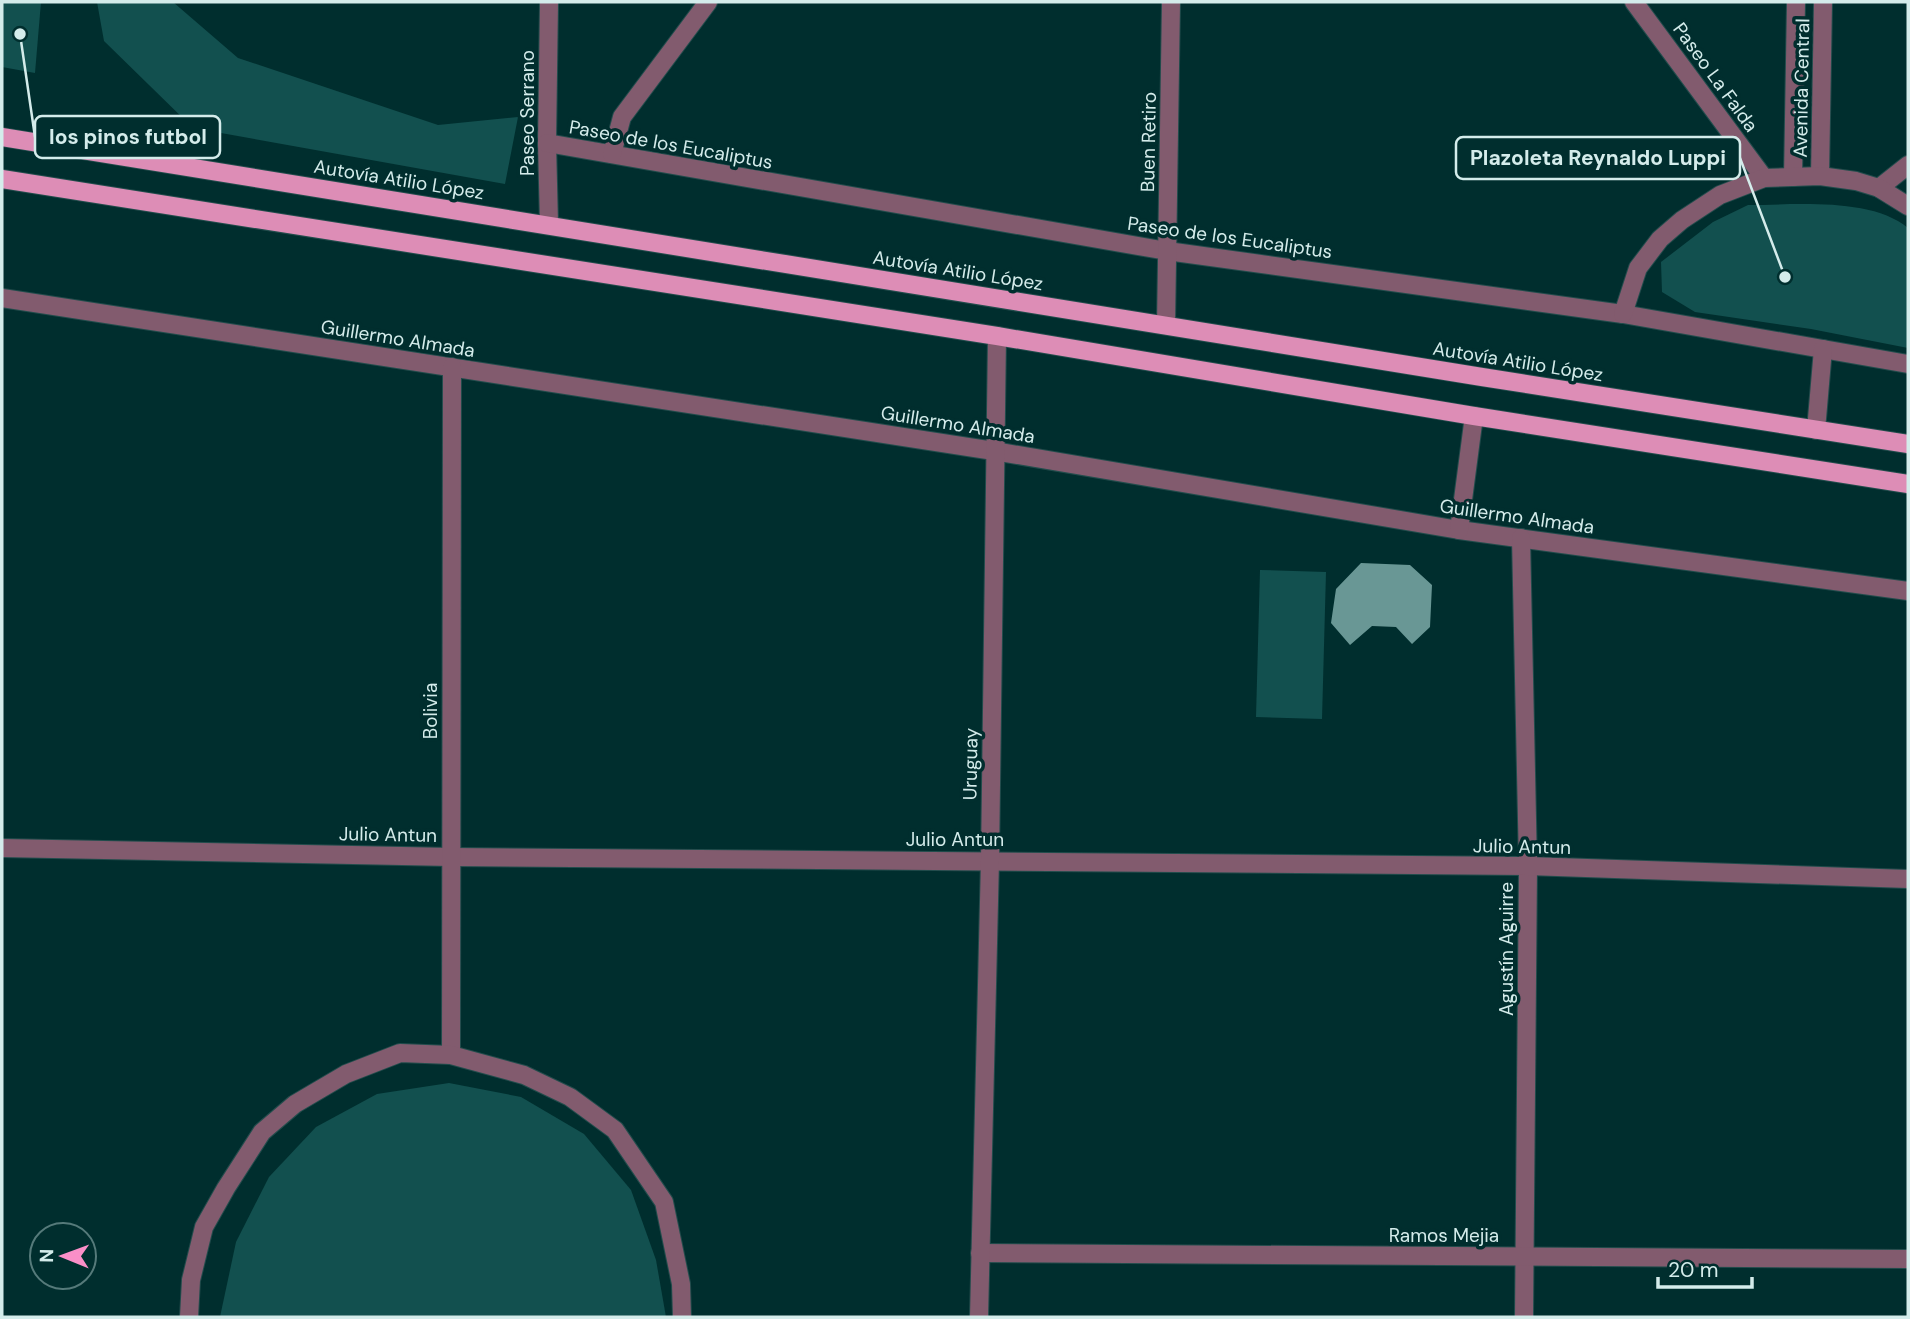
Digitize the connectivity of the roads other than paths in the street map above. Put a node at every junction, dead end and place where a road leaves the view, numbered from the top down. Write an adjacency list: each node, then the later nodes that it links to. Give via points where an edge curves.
1 (549, 2): 8 (street, Paseo Serrano)
2 (708, 2): 9 (street, via 622,117)
3 (1171, 2): 18 (street, Buen Retiro)
4 (1634, 2): 13 (street, Paseo La Falda)
5 (1796, 2): 12 (street, Avenida Central)
6 (1823, 2): 11 (street, Avenida Central)
7 (2, 137): 17 (main road, Autovía Atilio López)
8 (547, 143): 9 (street, Paseo de los Eucaliptus); 17 (street, Paseo Serrano)
9 (612, 154): 18 (street, Paseo de los Eucaliptus)
10 (1908, 165): 15 (street)
11 (1820, 176): 12 (street); 15 (street)
12 (1793, 177): 13 (street)
13 (1764, 178): 20 (street, via 1720,195 1661,239 1639,268)
14 (2, 179): 22 (main road)
15 (1879, 188): 16 (street)
16 (1908, 206)
17 (549, 224): 21 (main road, Autovía Atilio López)
18 (1167, 251): 20 (street, Paseo de los Eucaliptus); 21 (street, Buen Retiro)
19 (2, 298): 25 (street, Guillermo Almada)
20 (1623, 314): 23 (street, Paseo de los Eucaliptus)
21 (1166, 325): 27 (main road, Autovía Atilio López)
22 (997, 336): 26 (main road); 29 (street, Uruguay)
23 (1823, 349): 24 (street, Paseo de los Eucaliptus); 27 (street)
24 (1908, 364)
25 (452, 367): 29 (street, Guillermo Almada); 35 (street, Bolivia)
26 (1474, 416): 30 (main road); 31 (street)
27 (1816, 430): 28 (main road, Autovía Atilio López)
28 (1908, 444)
29 (994, 451): 31 (street, Guillermo Almada); 36 (street, Uruguay)
30 (1908, 484)
31 (1460, 530): 32 (street, Guillermo Almada)
32 (1521, 538): 33 (street, Guillermo Almada); 37 (street, Agustín Aguirre)
33 (1908, 591)
34 (2, 848): 35 (street, Julio Antun)
35 (451, 857): 36 (street, Julio Antun); 39 (street, Bolivia)
36 (990, 860): 37 (street, Julio Antun); 40 (street, Uruguay)
37 (1528, 866): 38 (street, Julio Antun); 41 (street, Agustín Aguirre)
38 (1908, 879)
39 (451, 1055): 43 (street, via 400,1054 346,1074 295,1104 262,1132 204,1227 191,1280); 44 (street, via 524,1075 570,1097 615,1130 664,1202 681,1284)
40 (980, 1253): 41 (street, Ramos Mejia); 45 (street, Uruguay)
41 (1525, 1257): 42 (street, Ramos Mejia); 46 (street, Agustín Aguirre)
42 (1908, 1259)
43 (189, 1317)
44 (682, 1317)
45 (979, 1317)
46 (1524, 1317)

